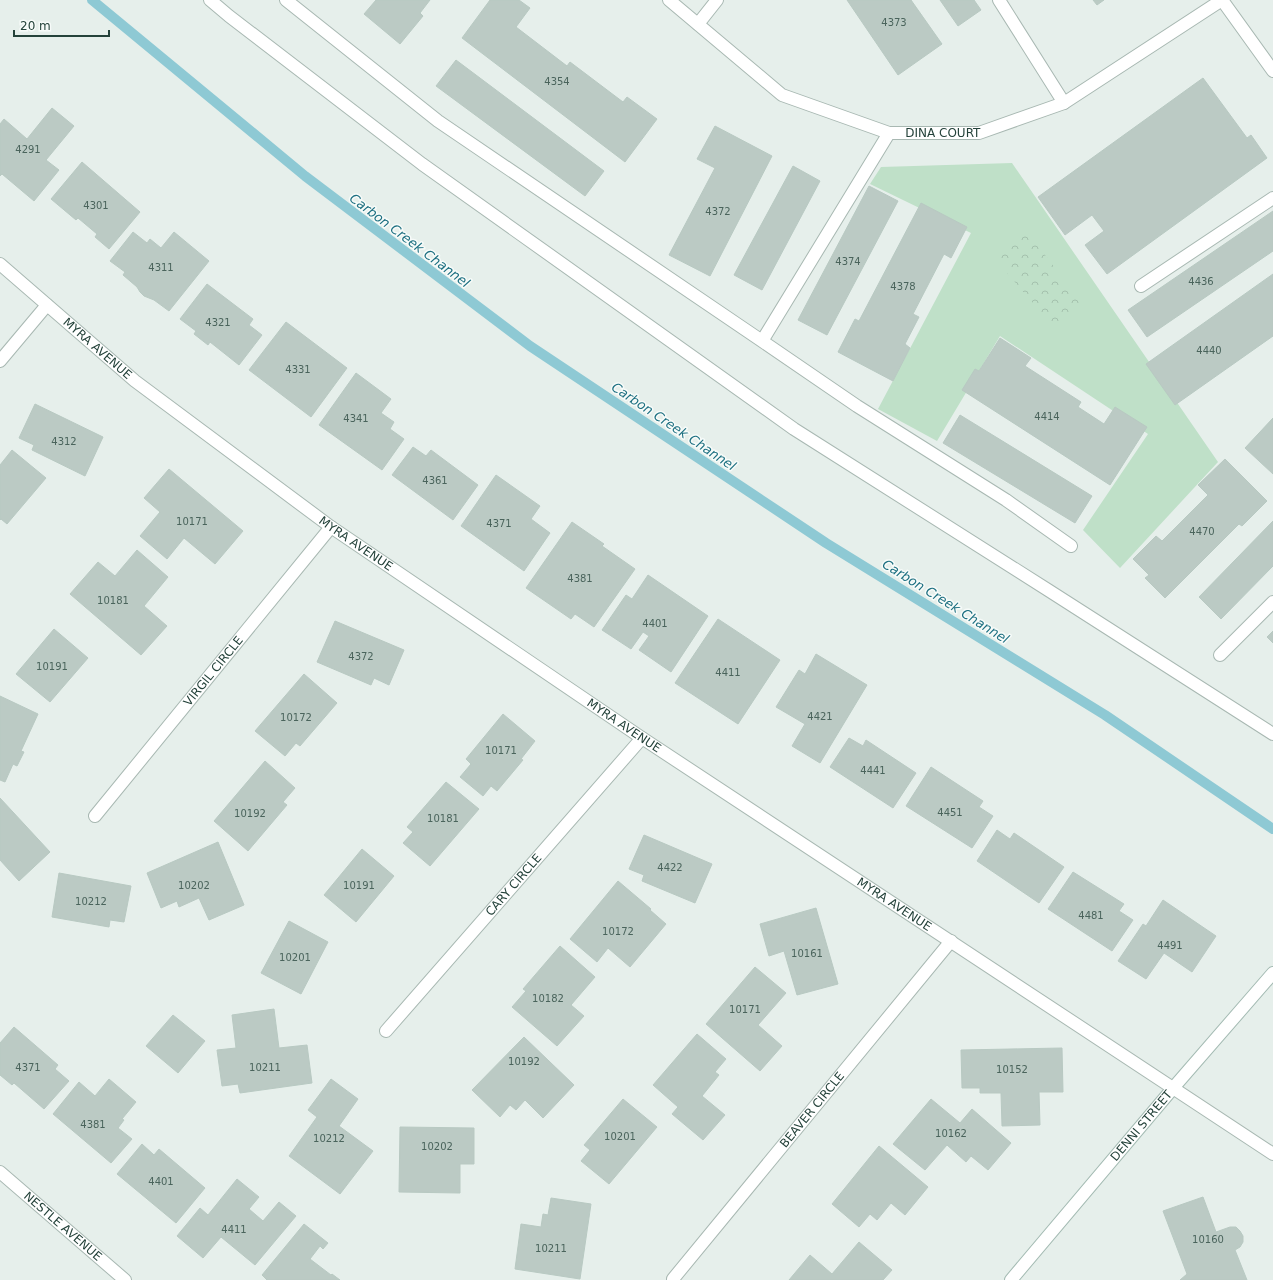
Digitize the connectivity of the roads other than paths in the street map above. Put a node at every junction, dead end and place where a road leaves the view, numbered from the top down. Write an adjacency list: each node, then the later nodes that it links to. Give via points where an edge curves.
1 (210, 0): 21 (street, via 422,164 794,429)
2 (286, 0): 15 (street, via 438,121)
3 (669, 0): 7 (street, DINA COURT)
4 (717, 0): 7 (street)
5 (999, 0): 9 (street)
6 (1222, 0): 8 (street); 9 (street, DINA COURT)
7 (698, 24): 10 (street, DINA COURT, via 782,95)
8 (1273, 71)
9 (1064, 103): 10 (street, DINA COURT, via 979,133)
10 (889, 133): 15 (street)
11 (1273, 198): 13 (street)
12 (0, 264): 14 (street, MYRA AVENUE)
13 (1141, 286)
14 (47, 305): 16 (street); 17 (street, MYRA AVENUE, via 135,380)
15 (762, 341): 18 (street, via 857,406 1006,500)
16 (0, 361)
17 (331, 527): 22 (street, MYRA AVENUE); 23 (street, VIRGIL CIRCLE)
18 (1071, 546)
19 (1273, 602): 20 (street)
20 (1220, 655)
21 (1273, 734)
22 (642, 738): 24 (street, MYRA AVENUE); 26 (street, CARY CIRCLE)
23 (95, 816)
24 (950, 941): 27 (street, MYRA AVENUE); 31 (street, BEAVER CIRCLE)
25 (1273, 973): 27 (street, DENNI STREET)
26 (386, 1031)
27 (1174, 1087): 28 (street, MYRA AVENUE); 32 (street, DENNI STREET)
28 (1273, 1154)
29 (0, 1172): 30 (street, NESTLE AVENUE)
30 (125, 1280)
31 (673, 1280)
32 (1011, 1280)

